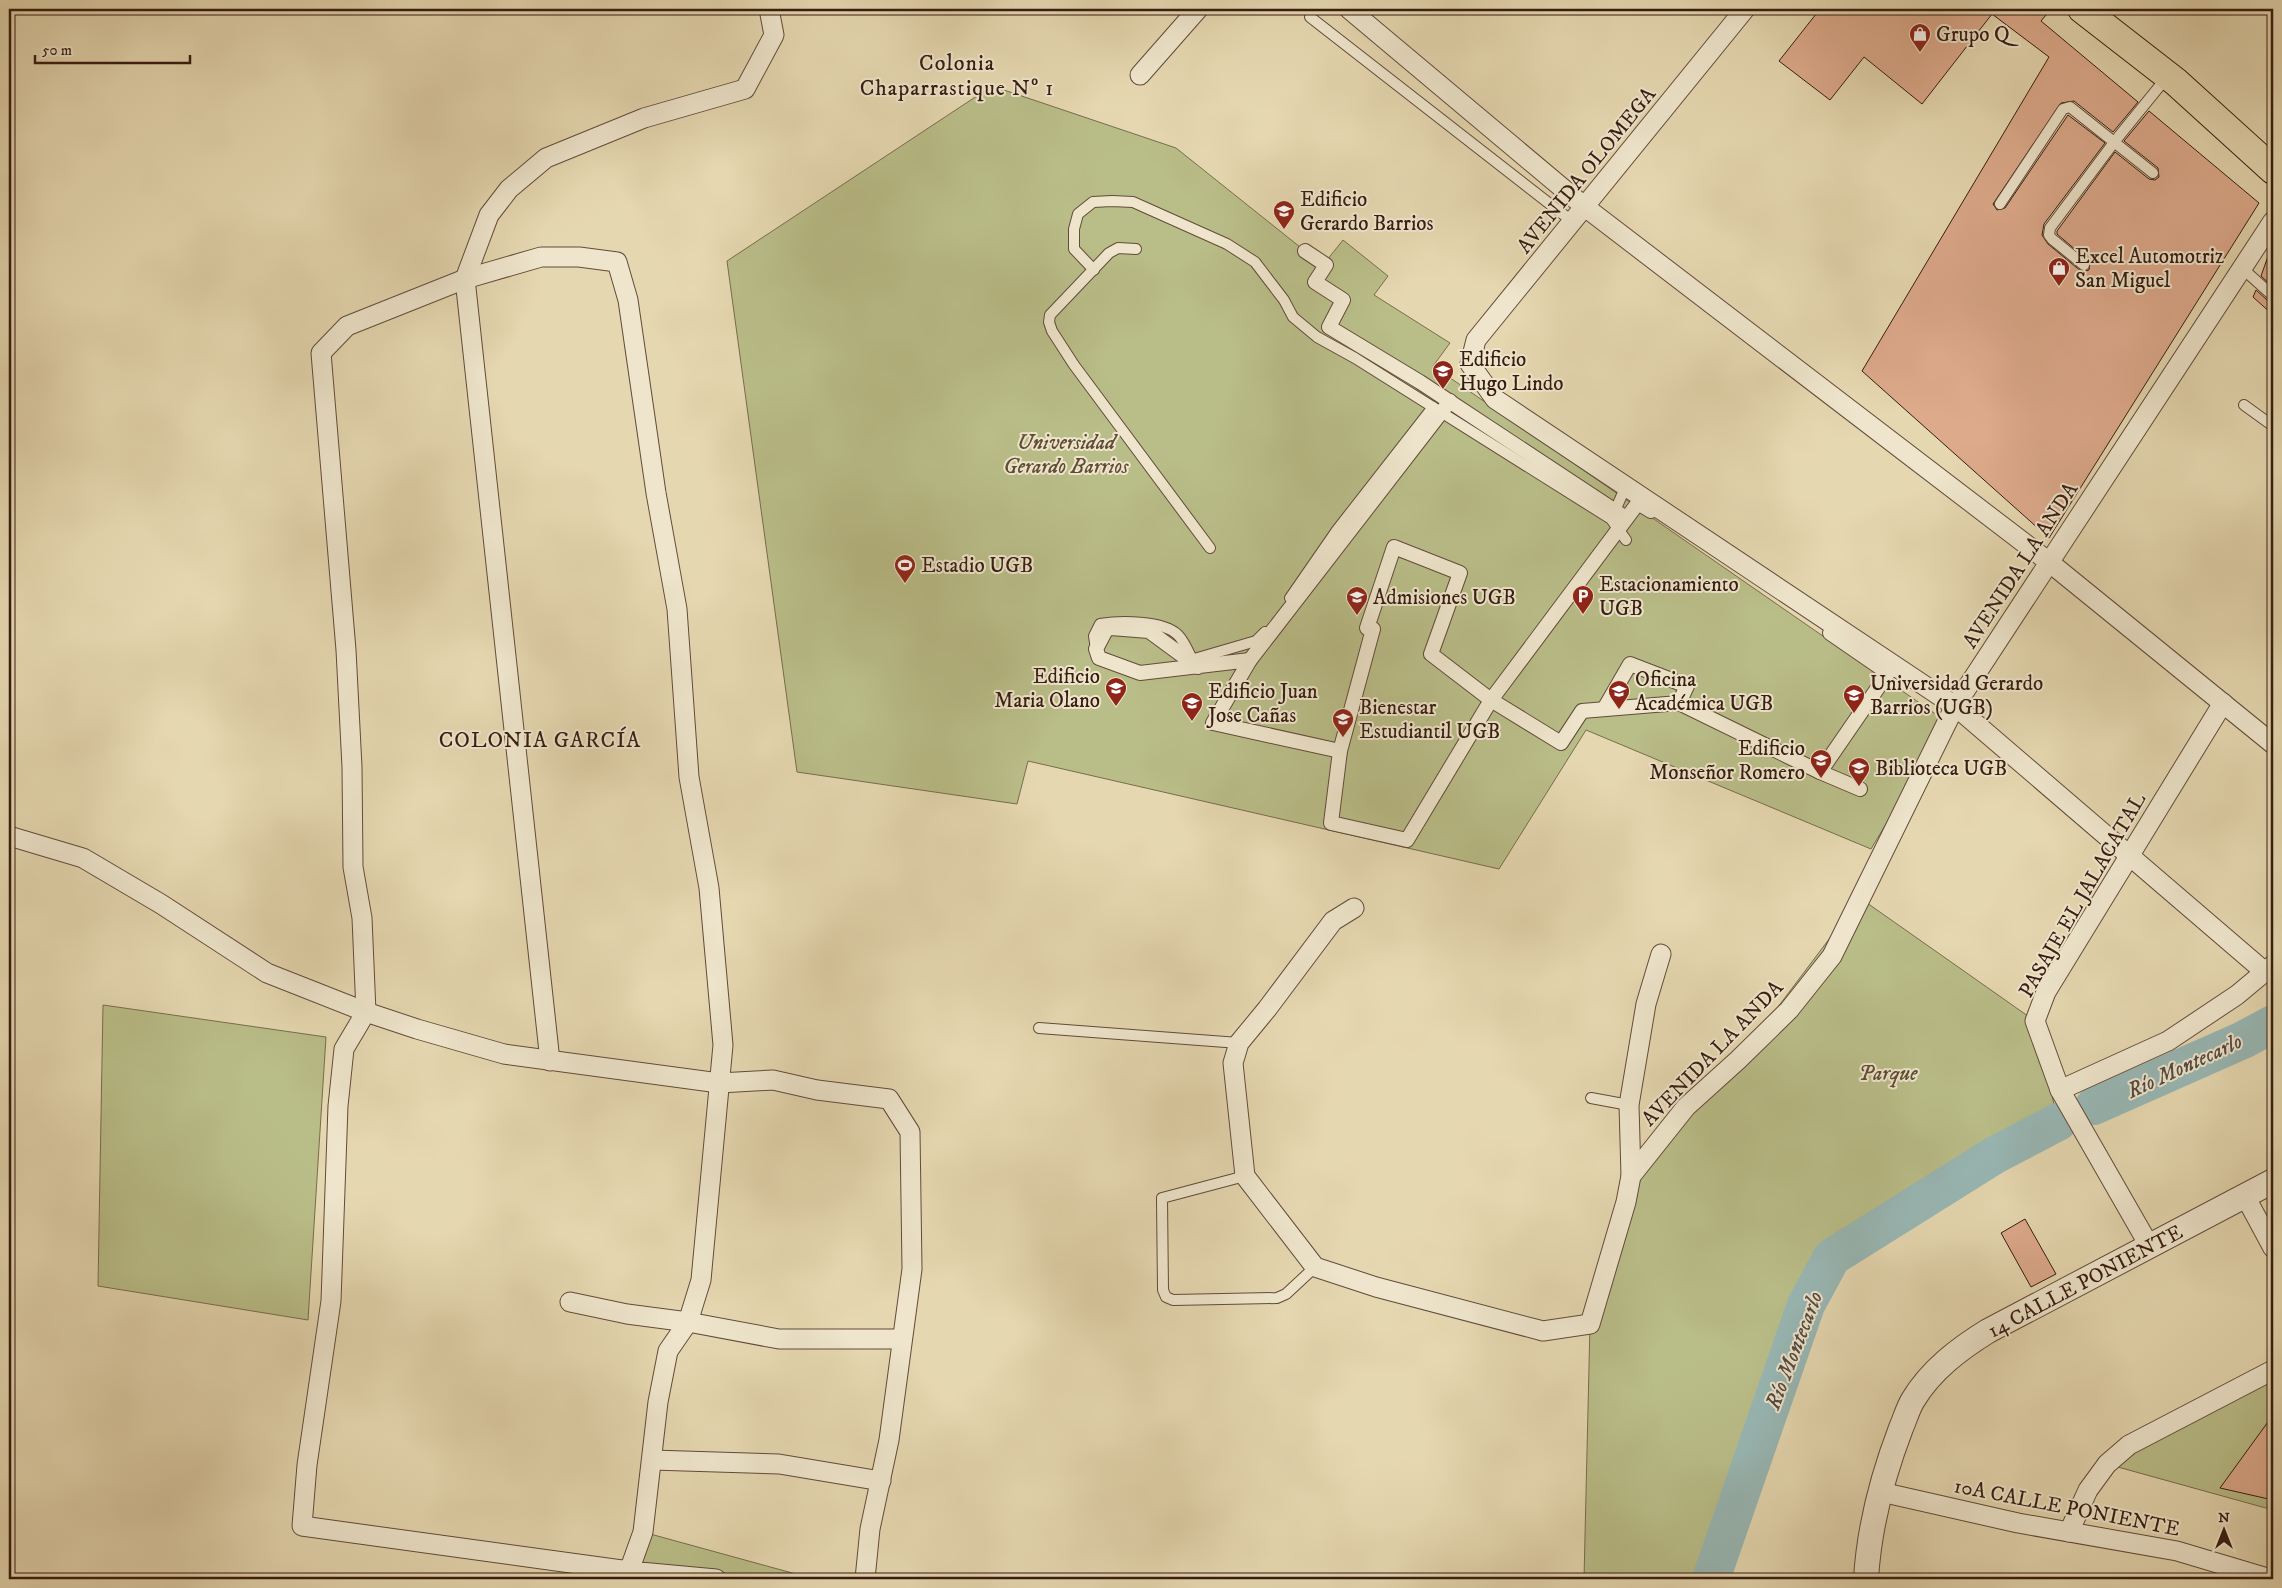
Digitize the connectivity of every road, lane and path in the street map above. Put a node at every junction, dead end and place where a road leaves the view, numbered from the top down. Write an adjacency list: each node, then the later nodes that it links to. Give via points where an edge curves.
1 (769, 9): 21 (street, via 774,35 745,89 644,118 546,158 509,189 489,215)
2 (1198, 9): 7 (street)
3 (1348, 9): 13 (street)
4 (1745, 9): 13 (street, AVENIDA OLOMEGA)
5 (2082, 9): 8 (highway)
6 (1310, 17): 15 (lane)
7 (1140, 75)
8 (2168, 76): 9 (lane); 10 (highway)
9 (2115, 141): 11 (lane); 12 (lane, via 2074,109 2063,109); 18 (lane, via 2050,228 2052,239)
10 (2273, 170)
11 (2153, 173)
12 (2000, 204)
13 (1585, 207): 15 (street, AVENIDA OLOMEGA); 30 (street)
14 (2273, 221): 19 (street, AVENIDA LA ANDA)
15 (1573, 222): 27 (street, AVENIDA OLOMEGA, via 1476,340 1470,364 1494,399)
16 (1136, 249): 20 (lane, via 1118,248)
17 (1305, 251): 23 (street, via 1326,265 1316,282 1343,300 1328,327)
18 (2084, 265)
19 (2242, 268): 22 (lane); 30 (street, AVENIDA LA ANDA)
20 (1094, 270): 25 (lane, via 1074,249 1078,214 1093,202 1133,202 1227,244 1256,262 1293,317 1309,331); 29 (lane, via 1050,315 1048,322 1074,365)
21 (465, 280): 47 (street, via 347,326 320,353 346,650 353,867 362,918); 50 (street); 51 (street, via 540,257 579,257 617,262 628,300 677,609 689,777 708,888 723,1045)
22 (2273, 296)
23 (1450, 401): 25 (street); 28 (street)
24 (2244, 404): 26 (lane)
25 (1437, 410): 28 (lane); 31 (street); 32 (lane, via 1337,530 1271,627 1256,641)
26 (2273, 426)
27 (1626, 486): 28 (lane); 36 (street)
28 (1619, 523): 33 (street); 40 (street, via 1638,502 1888,673)
29 (1210, 548)
30 (2048, 562): 35 (street); 36 (street, AVENIDA LA ANDA)
31 (1250, 660): 32 (street); 39 (street, via 1213,723)
32 (1193, 662): 32 (street, via 1140,673 1099,654 1106,630 1150,631)
33 (1491, 700): 37 (street, via 1561,743 1582,710); 39 (street, via 1407,840 1330,823); 39 (street, via 1431,654 1460,573 1394,547 1367,628 1373,629)
34 (1679, 703): 37 (street); 37 (street, via 1687,686 1630,664); 40 (street)
35 (2222, 703): 38 (street); 43 (street, PASAJE EL JALACATAL)
36 (1955, 706): 43 (street); 56 (street, AVENIDA LA ANDA, via 1832,956 1789,1010 1686,1107)
37 (1604, 709)
38 (2273, 744)
39 (1340, 751)
40 (1820, 772): 41 (street)
41 (1860, 789)
42 (9, 836): 47 (street, via 84,858 267,973)
43 (2129, 856): 46 (street); 52 (street, PASAJE EL JALACATAL, via 2046,992 2035,1021)
44 (1354, 908): 49 (street, via 1333,921)
45 (1661, 954): 54 (street, via 1646,1004)
46 (2269, 969): 52 (street, via 2237,995 2168,1041)
47 (366, 1012): 50 (street, via 504,1054); 70 (street, via 344,1049 338,1106 331,1301 307,1465 302,1526)
48 (1039, 1028): 49 (lane)
49 (1239, 1043): 55 (street, via 1233,1063)
50 (550, 1061): 51 (street)
51 (719, 1083): 63 (street, via 701,1280); 64 (street, via 773,1080 817,1090 889,1099 910,1132 912,1269)
52 (2060, 1090): 59 (street, PASAJE EL JALACATAL)
53 (1591, 1098): 54 (lane)
54 (1629, 1105): 56 (street)
55 (1245, 1176): 61 (street); 61 (lane, via 1162,1198 1163,1290 1166,1296 1173,1300 1277,1298)
56 (1631, 1176): 61 (street, AVENIDA LA ANDA, via 1590,1324 1543,1331 1376,1287)
57 (2273, 1181): 58 (street, 14 CALLE PONIENTE)
58 (2245, 1196): 59 (street, 14 CALLE PONIENTE); 60 (street)
59 (2150, 1247): 68 (street, 14 CALLE PONIENTE, via 1960,1348 1936,1370 1912,1400)
60 (2273, 1248)
61 (1316, 1267)
62 (570, 1302): 63 (street)
63 (688, 1322): 64 (street, via 779,1339); 66 (street, via 668,1351)
64 (902, 1339): 67 (street, via 889,1440)
65 (2273, 1370): 69 (street, via 2129,1444 2107,1464 2088,1490)
66 (652, 1460): 67 (street, via 779,1464); 70 (street, via 643,1532)
67 (880, 1481): 72 (street, via 870,1529)
68 (1881, 1492): 69 (street, 10A CALLE PONIENTE); 73 (street, 14 CALLE PONIENTE, via 1867,1558)
69 (2069, 1532): 74 (street, 10A CALLE PONIENTE, via 2177,1551)
70 (623, 1575): 71 (street)
71 (716, 1579)
72 (866, 1579)
73 (1866, 1579)
74 (2271, 1579)

